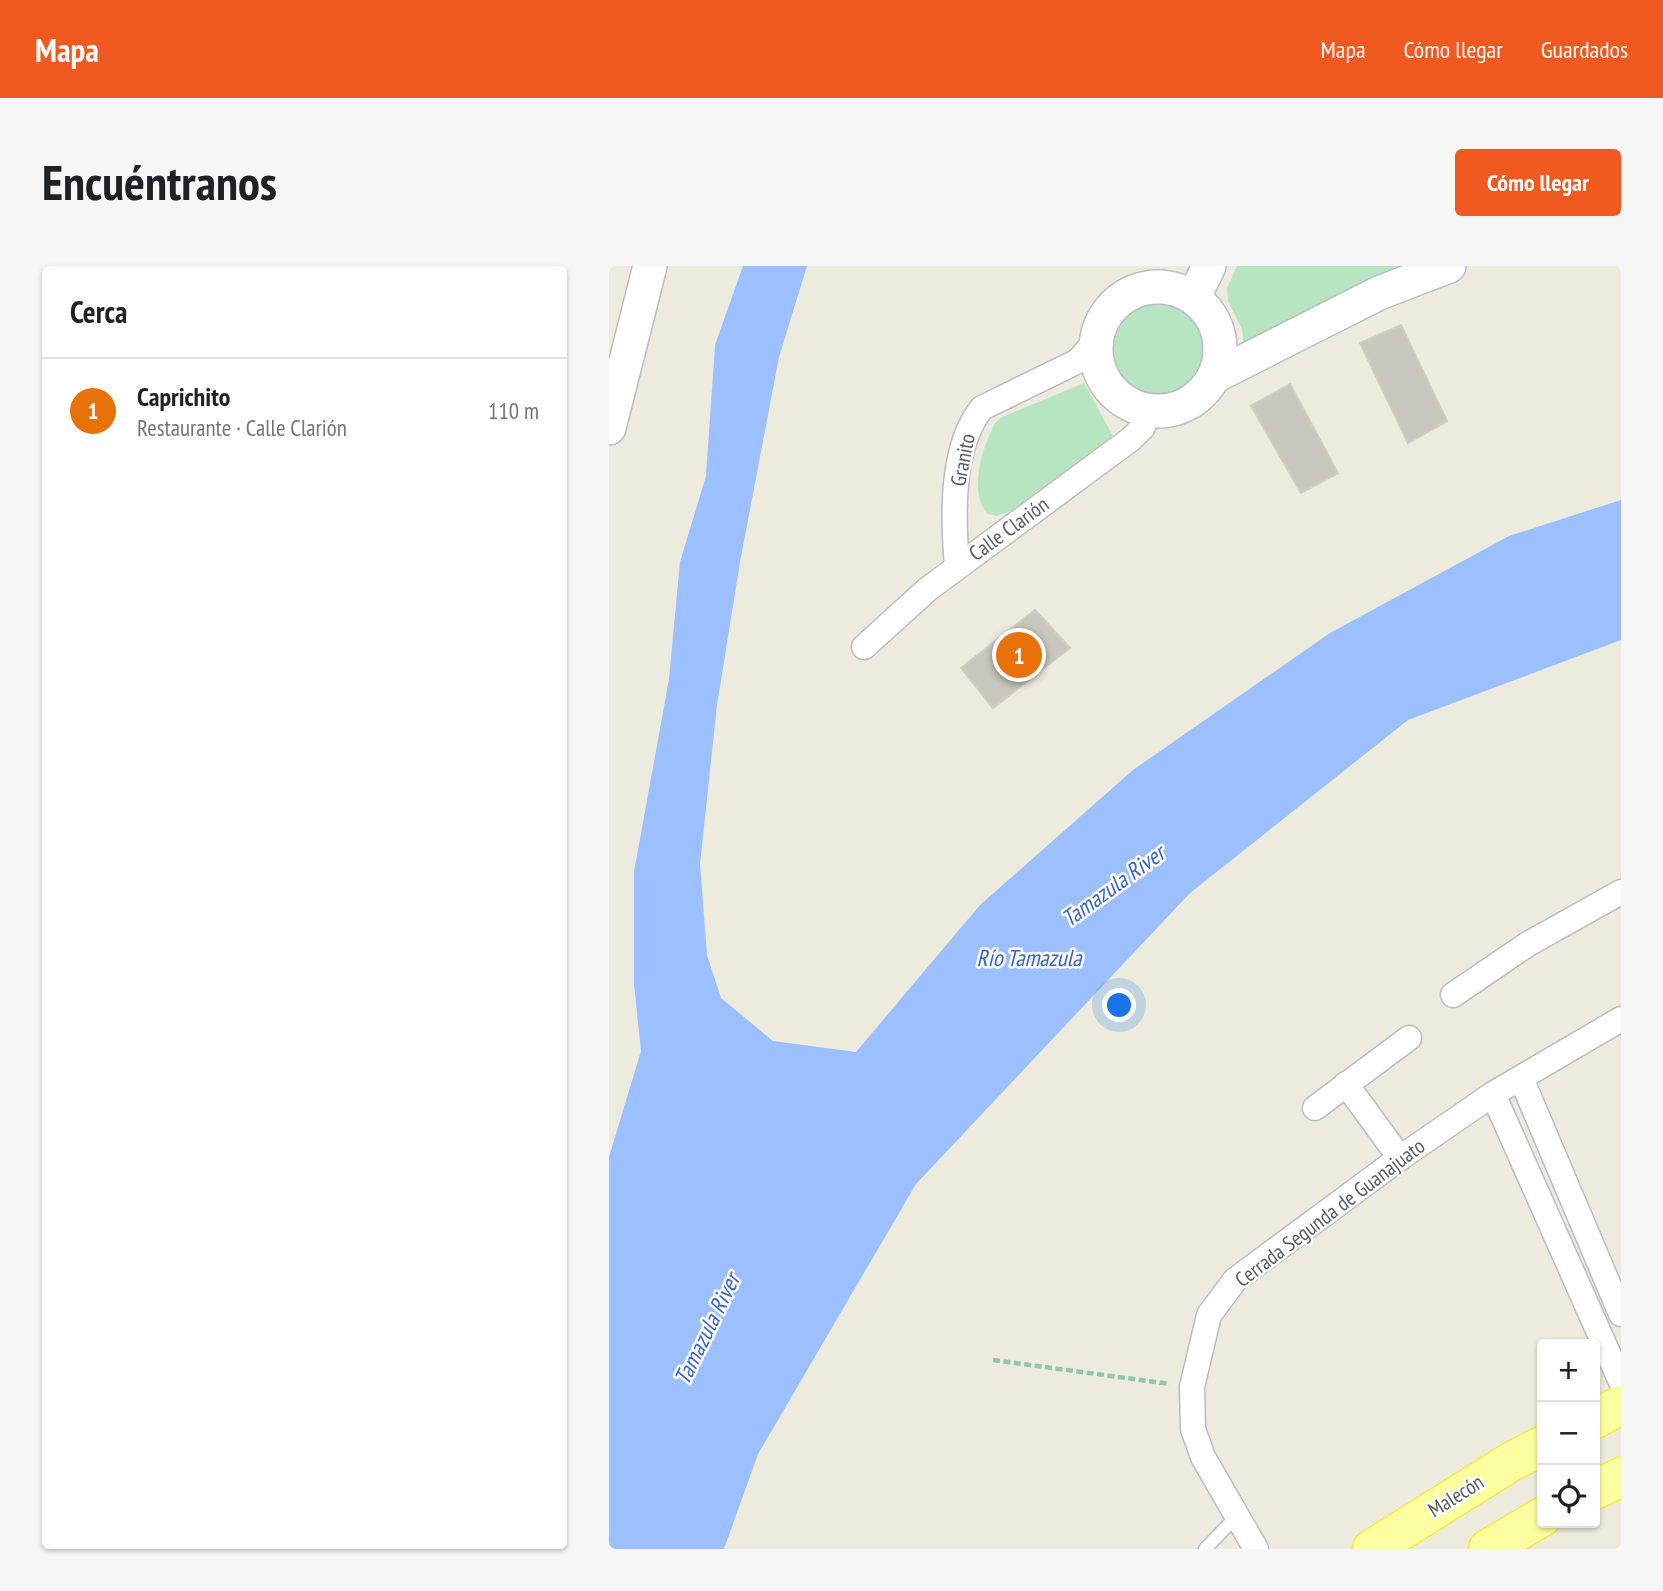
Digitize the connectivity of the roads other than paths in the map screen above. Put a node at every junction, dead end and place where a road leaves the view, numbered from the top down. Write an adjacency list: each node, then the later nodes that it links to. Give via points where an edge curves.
1 (650, 266): 9 (street)
2 (1209, 266): 5 (street)
3 (1449, 266): 7 (street, via 1379,293)
4 (1159, 276): 5 (street); 6 (street, via 1113,305)
5 (1194, 297): 7 (street, via 1214,319 1220,338)
6 (1096, 340): 8 (street, via 1095,354 1114,394); 10 (street, Granito, via 1078,361 982,408 971,422 953,517)
7 (1215, 376): 8 (street, via 1188,404)
8 (1149, 411): 10 (street, Calle Clarión, via 1143,427 1131,439)
9 (609, 428)
10 (957, 567): 11 (street, Calle Clarión)
11 (865, 647)
12 (1621, 892): 13 (street, via 1528,944)
13 (1453, 995)
14 (1621, 1018): 16 (street, Cerrada Segunda de Guanajuato)
15 (1409, 1038): 17 (street)
16 (1521, 1078): 18 (street, Cerrada Segunda de Guanajuato); 21 (street)
17 (1346, 1084): 19 (street); 20 (street)
18 (1493, 1094): 20 (street, Cerrada Segunda de Guanajuato); 22 (street)
19 (1315, 1108)
20 (1400, 1157): 28 (street, Cerrada Segunda de Guanajuato, via 1235,1280 1209,1315 1192,1387 1193,1429 1203,1457)
21 (1621, 1314)
22 (1621, 1381)
23 (1621, 1405): 24 (main road)
24 (1600, 1416)
25 (1537, 1449): 32 (main road, Malecón)
26 (1621, 1477): 27 (main road)
27 (1600, 1488)
28 (1237, 1516): 30 (lane); 31 (street, Cerrada Segunda de Guanajuato)
29 (1537, 1520): 33 (main road)
30 (1205, 1549)
31 (1256, 1549)
32 (1373, 1549)
33 (1488, 1549)

